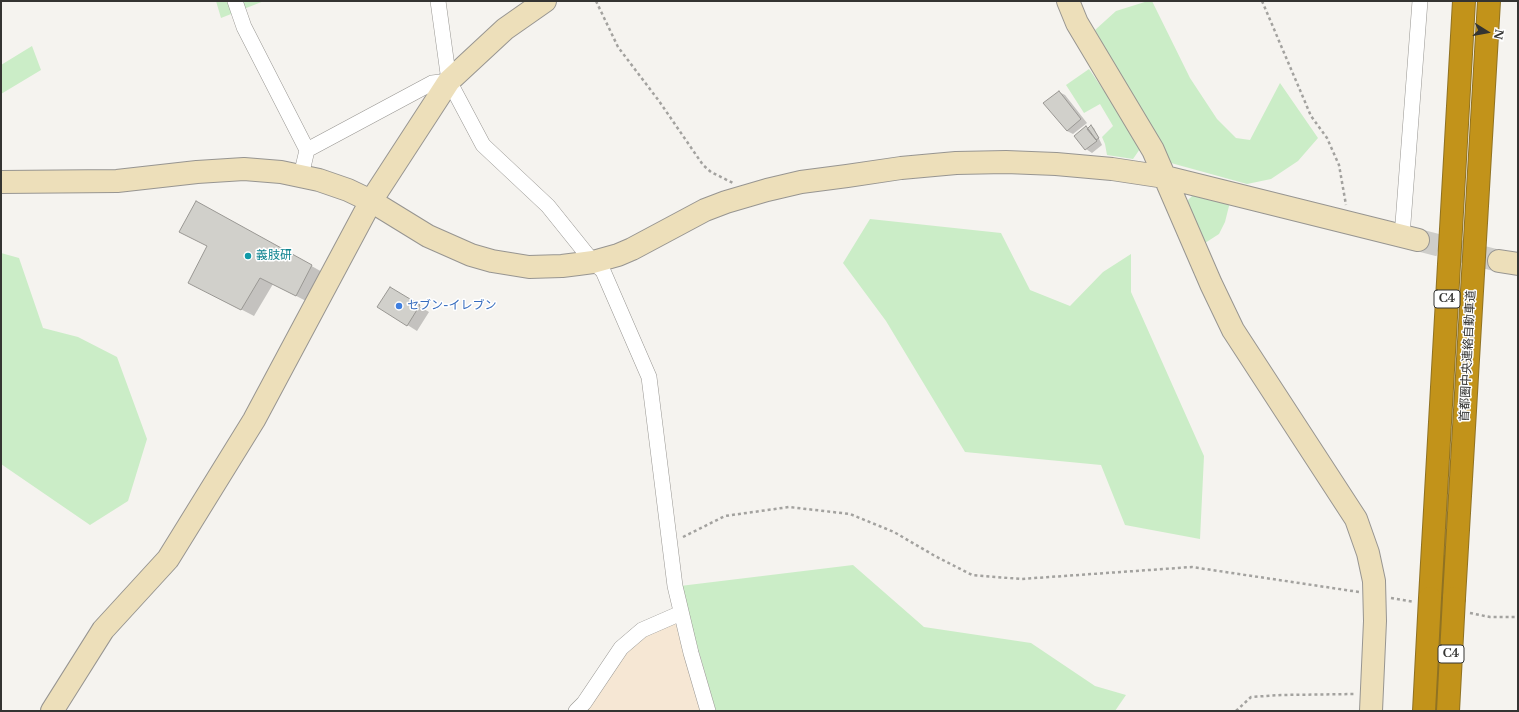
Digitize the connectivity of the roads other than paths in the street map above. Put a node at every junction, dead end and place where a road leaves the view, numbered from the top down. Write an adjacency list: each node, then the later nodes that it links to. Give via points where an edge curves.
1 (235, 1): 9 (street, via 244,27)
2 (438, 1): 8 (street)
3 (545, 1): 8 (street, via 505,29)
4 (1068, 1): 11 (street)
5 (1420, 1): 14 (street)
6 (1464, 1): 21 (highway, 首都圏中央連絡自動車道 / C4, bridge)
7 (1489, 1): 22 (highway, 首都圏中央連絡自動車道 / C4, bridge)
8 (449, 81): 9 (street, via 432,83); 13 (street); 15 (street, via 483,145 548,206)
9 (307, 150): 10 (street)
10 (302, 176): 12 (street, via 244,169 117,181); 13 (street, via 337,186)
11 (1166, 177): 14 (street); 15 (street, via 1112,169 1006,162 901,168 801,182 705,210 632,249); 17 (street, via 1210,284 1233,330 1356,520 1368,553 1374,581)
12 (1, 182)
13 (371, 201): 15 (street, via 428,236 471,255 492,261 529,267); 18 (street, via 254,420 168,560 103,630)
14 (1410, 238)
15 (593, 262): 16 (street, via 603,271 649,377 669,543)
16 (681, 613): 19 (street, via 642,630 621,648); 20 (street)
17 (1371, 702)
18 (52, 711)
19 (576, 711)
20 (708, 711)
21 (1424, 711)
22 (1448, 711)

